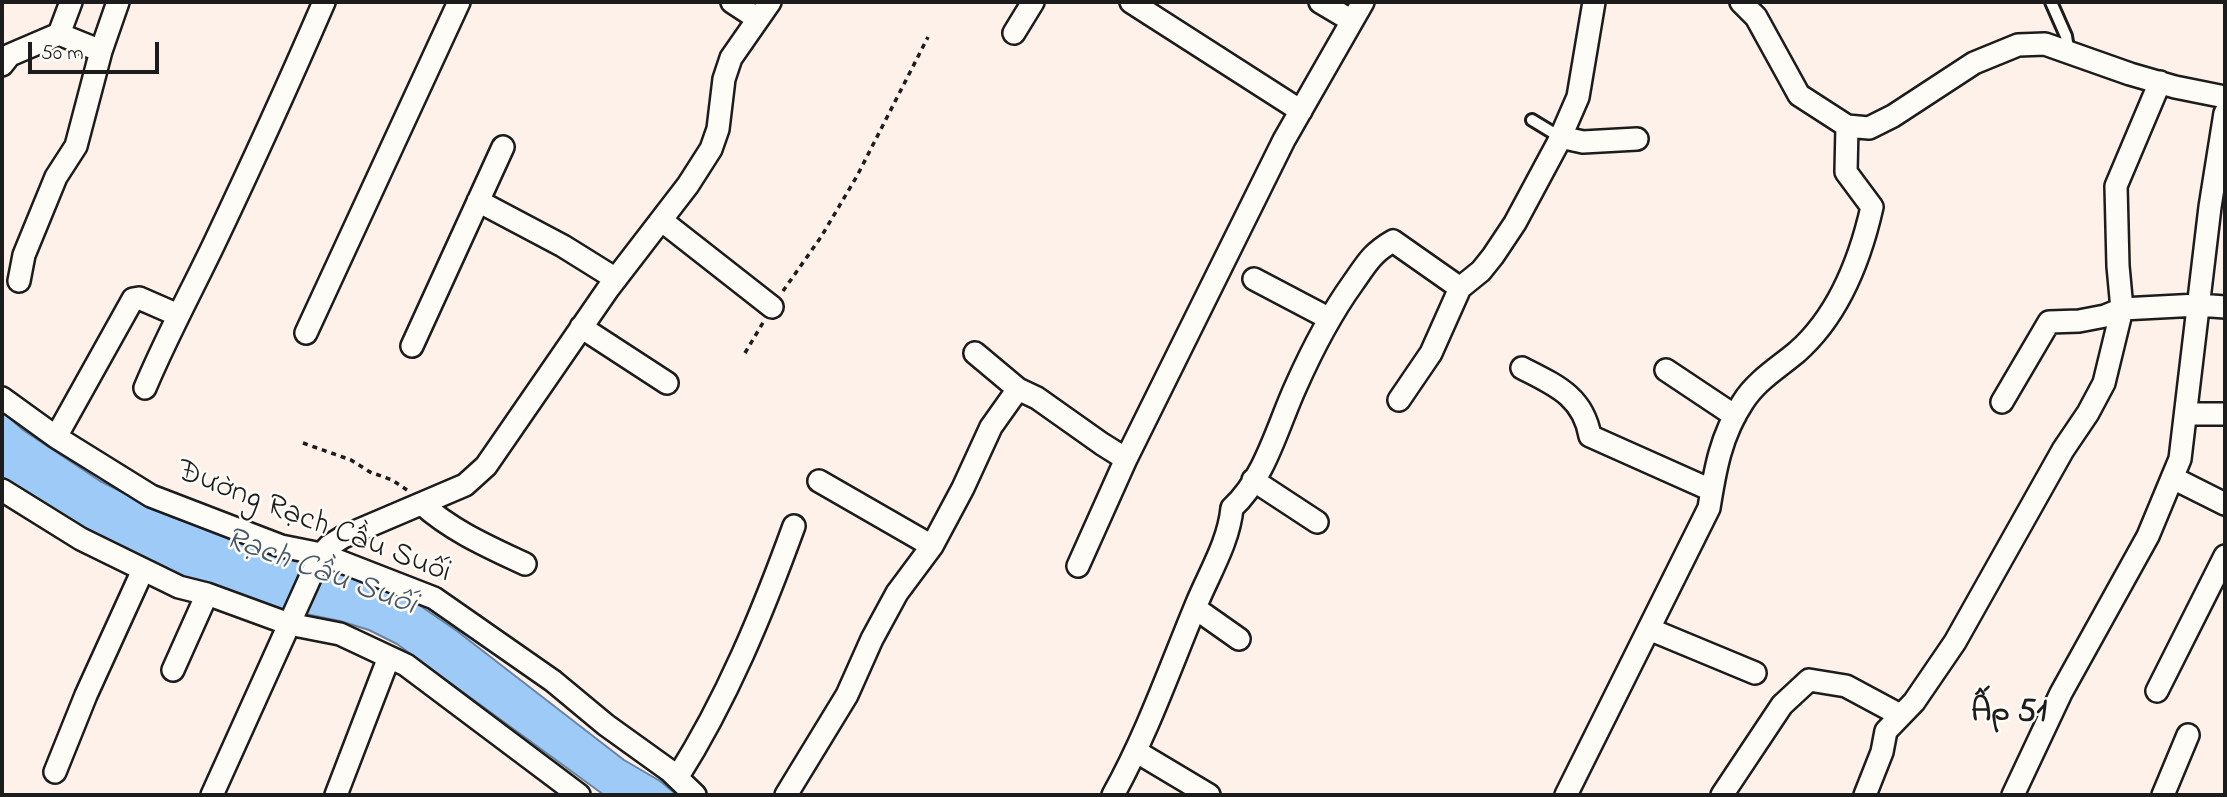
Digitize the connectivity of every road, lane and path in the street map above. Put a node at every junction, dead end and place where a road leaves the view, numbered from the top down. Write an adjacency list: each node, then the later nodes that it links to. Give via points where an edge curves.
1 (71, 2): 16 (street)
2 (118, 2): 18 (street)
3 (324, 2): 40 (street)
4 (458, 2): 43 (street)
5 (732, 2): 13 (street)
6 (1033, 2): 15 (street)
7 (1131, 2): 23 (street)
8 (1320, 2): 14 (street)
9 (1363, 2): 14 (street)
10 (1594, 2): 27 (street, via 1578,97)
11 (1741, 2): 26 (street, via 1756,17 1799,95)
12 (2051, 2): 19 (lane)
13 (764, 10): 31 (street, via 731,58 711,149)
14 (1352, 22): 23 (street)
15 (1014, 33)
16 (60, 34): 18 (street); 20 (street, via 10,55)
17 (928, 37): 37 (path, via 851,186)
18 (101, 51): 34 (street, via 76,146 56,177 24,256)
19 (2069, 54): 21 (street); 26 (street, via 2045,44 2018,45 1974,63 1869,128)
20 (2, 65)
21 (2160, 82): 22 (street); 39 (street, via 2116,186)
22 (2225, 97)
23 (1301, 111): 60 (street)
24 (2225, 113): 36 (street)
25 (1532, 120): 27 (lane)
26 (1847, 126): 57 (street, via 1846,172 1872,207 1865,241 1844,290 1819,329 1767,374)
27 (1560, 137): 28 (street, via 1583,142); 35 (street, via 1515,223 1481,271)
28 (1637, 139)
29 (503, 146): 30 (street)
30 (478, 201): 32 (street); 44 (street)
31 (661, 220): 32 (street); 37 (street)
32 (616, 279): 42 (street)
33 (1254, 279): 41 (street)
34 (19, 281)
35 (1460, 288): 41 (street, via 1393,241 1376,251); 53 (street, via 1431,353)
36 (2199, 305): 38 (street); 39 (street); 55 (street)
37 (772, 307): 45 (path)
38 (2225, 307)
39 (2122, 309): 54 (street, via 2080,321 2049,322); 85 (street, via 2104,383 2088,413 1955,642)
40 (178, 315): 50 (street); 58 (street, via 139,298 131,300)
41 (1330, 319): 62 (street)
42 (581, 327): 49 (street); 67 (street, via 486,466 466,485)
43 (306, 333)
44 (412, 346)
45 (746, 353)
46 (975, 353): 51 (street)
47 (1522, 368): 64 (street, via 1581,406 1590,436)
48 (1666, 370): 57 (street)
49 (667, 383)
50 (145, 388)
51 (1018, 389): 60 (street); 70 (street, via 991,427)
52 (2, 398): 58 (street, Đường Rạch Cầu Suối)
53 (1399, 400)
54 (2002, 402)
55 (2187, 414): 56 (street); 61 (street)
56 (2225, 414)
57 (1735, 416): 64 (street, via 1716,463)
58 (56, 437): 71 (street, Đường Rạch Cầu Suối, via 150,496 281,546)
59 (303, 443): 67 (path, via 392,480 407,490)
60 (1126, 459): 74 (street)
61 (2173, 478): 66 (street); 100 (street, via 2148,536 2061,693)
62 (1253, 480): 68 (street); 77 (street, via 1232,508 1230,528)
63 (819, 481): 70 (street)
64 (1712, 490): 79 (street, via 1709,508)
65 (2, 491): 75 (street, via 81,540)
66 (2225, 504)
67 (418, 506): 71 (street, via 343,537); 73 (street)
68 (1317, 522)
69 (794, 526): 89 (street, via 740,663)
70 (932, 546): 94 (street, via 897,593 847,695)
71 (320, 555): 78 (street); 89 (street, Đường Rạch Cầu Suối, via 434,598 534,667)
72 (2225, 556): 84 (street)
73 (525, 564)
74 (1078, 566)
75 (143, 570): 76 (street); 88 (street)
76 (207, 594): 78 (street); 82 (street)
77 (1195, 608): 80 (street); 87 (street)
78 (290, 623): 81 (street, via 340,634); 90 (street)
79 (1649, 629): 83 (street); 97 (street)
80 (1239, 639)
81 (389, 657): 91 (street); 92 (street, via 407,665)
82 (173, 670)
83 (1755, 673)
84 (2157, 691)
85 (1900, 715): 98 (street, via 1846,686 1809,680 1782,705); 99 (street, via 1886,731)
86 (2189, 735): 101 (street)
87 (1137, 752): 95 (street); 96 (street)
88 (55, 772)
89 (677, 778): 93 (street, Đường Rạch Cầu Suối)
90 (212, 795)
91 (336, 795)
92 (579, 795)
93 (695, 795)
94 (786, 795)
95 (1113, 795)
96 (1209, 795)
97 (1566, 795)
98 (1722, 795)
99 (1865, 795)
100 (2013, 795)
101 (2163, 795)

